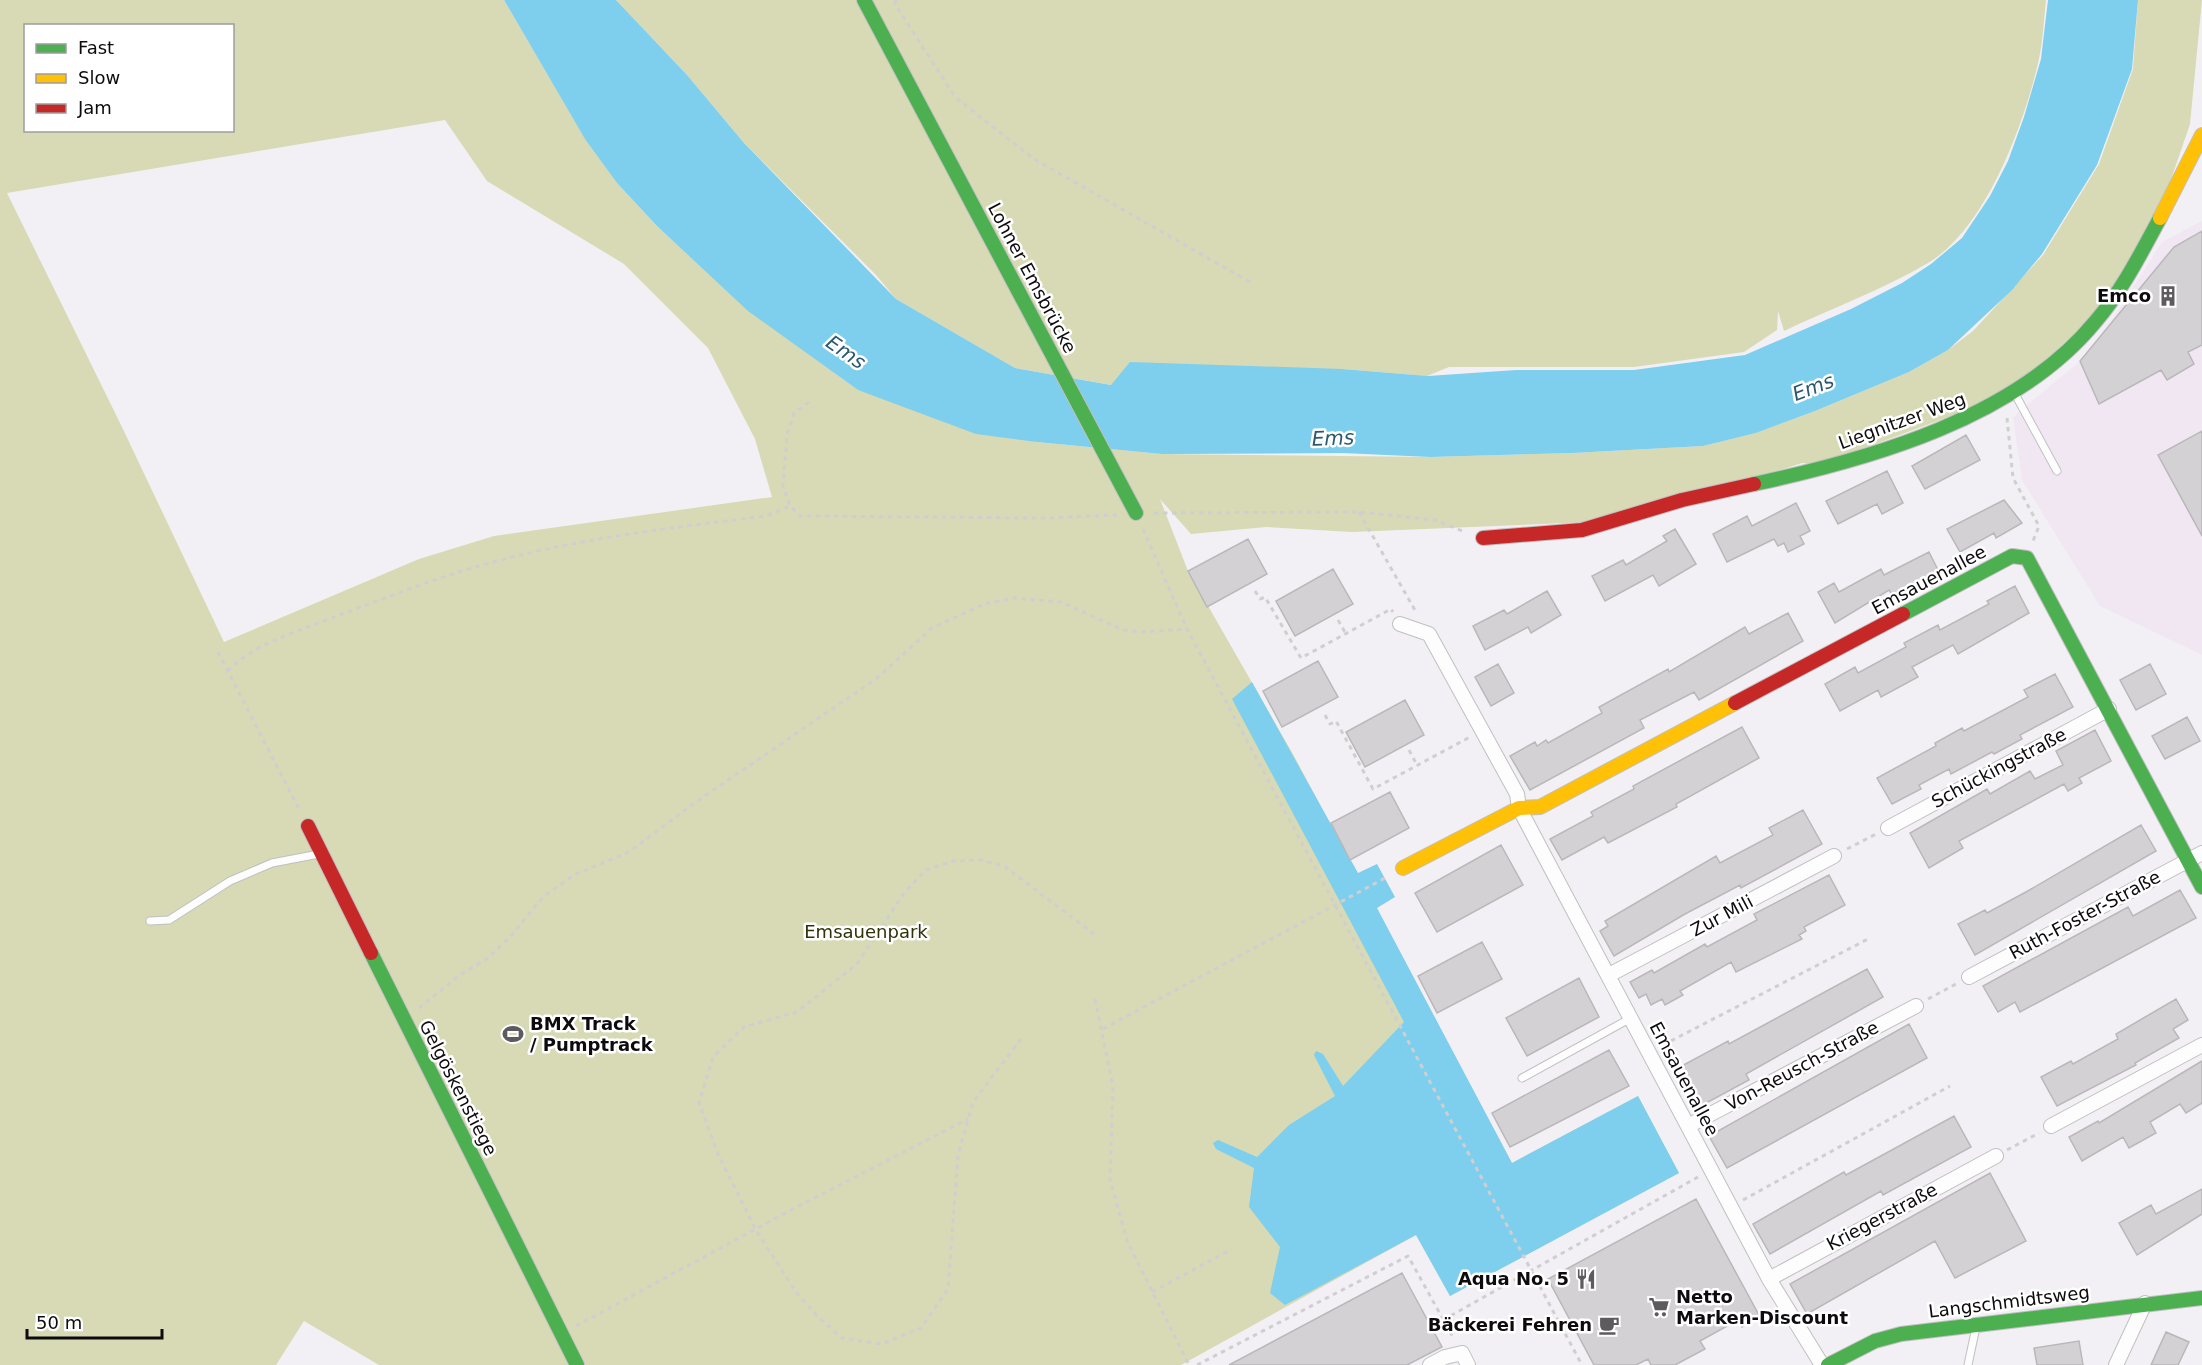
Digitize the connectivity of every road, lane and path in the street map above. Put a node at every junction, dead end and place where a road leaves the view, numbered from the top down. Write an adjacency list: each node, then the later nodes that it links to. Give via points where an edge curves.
1 (864, 0): 10 (street, Lohner Emsbrücke, via 1116,473)
2 (895, 2): 4 (path, via 955,97 1034,159)
3 (2202, 135): 5 (street, Liegnitzer Weg, via 2130,272 2095,323 2050,365)
4 (1250, 282)
5 (2008, 395): 7 (lane); 11 (street, Liegnitzer Weg, via 1953,424 1819,470 1682,500 1582,530); 12 (path, via 2013,478 2039,525)
6 (809, 402): 8 (path, via 794,413 787,435 783,486)
7 (2057, 471)
8 (790, 506): 10 (path, via 800,516 1047,518); 20 (path, via 766,516 584,542 500,560 291,633 247,656)
9 (1359, 512): 10 (path); 11 (path, via 1435,520); 18 (path)
10 (1131, 514): 16 (path)
11 (1483, 538)
12 (2026, 558): 21 (street); 26 (street, Emsauenallee, via 2012,556 1540,807)
13 (1255, 591): 17 (path, via 1260,599 1265,597 1301,658)
14 (1338, 620): 17 (path)
15 (1400, 624): 17 (path, via 1391,609); 18 (street)
16 (1187, 629): 36 (path); 45 (path, via 1123,630 1061,602 1014,598 984,604 932,628 876,679 629,852 574,875 543,897 488,958 426,1001)
17 (1346, 634)
18 (1429, 634): 23 (street, Emsauenallee)
19 (218, 652): 20 (path)
20 (228, 671): 27 (path)
21 (2109, 709): 28 (street, Schückingstraße); 32 (street)
22 (1325, 715): 25 (path, via 1330,724 1336,721 1373,789)
23 (1482, 730): 25 (path); 26 (street, Emsauenallee, via 1517,795)
24 (1408, 750): 25 (path)
25 (1417, 765)
26 (1519, 808): 33 (street); 40 (street, Emsauenallee)
27 (308, 826): 29 (street, Gelgöskenstiege)
28 (1888, 828): 31 (path)
29 (322, 853): 37 (lane, via 272,863 230,881 169,920); 45 (street, Gelgöskenstiege)
30 (2202, 853): 32 (street, Ruth-Foster-Straße)
31 (1834, 856): 40 (street, Zur Mili)
32 (2187, 860): 35 (street); 41 (street, Ruth-Foster-Straße)
33 (1403, 868)
34 (1385, 878): 36 (path)
35 (2202, 887)
36 (1338, 902): 46 (path); 60 (path)
37 (150, 921)
38 (1094, 934): 58 (path, via 1004,866 980,860 954,861 926,870 904,894 857,964 797,1012 744,1027 713,1057 699,1102 718,1154)
39 (1870, 938): 49 (path)
40 (1609, 975): 44 (street, Emsauenallee)
41 (1969, 977): 43 (path)
42 (1095, 999): 46 (path)
43 (1916, 1006): 53 (street, Von-Reusch-Straße)
44 (1631, 1018): 49 (street, Emsauenallee); 50 (lane)
45 (405, 1023): 67 (street, Gelgöskenstiege)
46 (1103, 1029): 62 (path, via 1113,1087 1110,1179 1126,1241)
47 (1021, 1039): 52 (path, via 974,1102)
48 (2202, 1046): 54 (street)
49 (1648, 1053): 53 (street, Emsauenallee)
50 (1522, 1078)
51 (1950, 1086): 57 (path)
52 (968, 1119): 58 (path); 58 (path, via 958,1155 948,1289 921,1328 882,1344 842,1338 796,1292)
53 (1688, 1126): 56 (street, Emsauenallee)
54 (2051, 1126): 55 (path)
55 (1995, 1156): 61 (street, Kriegerstraße)
56 (1712, 1170): 57 (street, Emsauenallee); 60 (path)
57 (1731, 1206): 61 (street, Emsauenallee)
58 (756, 1230): 67 (path)
59 (1232, 1249): 62 (path)
60 (1532, 1271): 65 (path); 73 (path)
61 (1769, 1279): 74 (street, Emsauenallee)
62 (1152, 1292): 70 (path)
63 (2202, 1298): 64 (street, Langschmidtsweg)
64 (2145, 1303): 66 (street, Langschmidtsweg); 77 (street)
65 (1443, 1320): 68 (path); 71 (path, via 1407,1256)
66 (1976, 1326): 75 (street, Langschmidtsweg, via 1901,1334 1875,1341); 76 (lane)
67 (561, 1334): 69 (street, Gelgöskenstiege)
68 (1465, 1359): 72 (street, via 1445,1356)
69 (577, 1365)
70 (1189, 1365)
71 (1197, 1365)
72 (1430, 1365)
73 (1582, 1365)
74 (1822, 1365)
75 (1828, 1365)
76 (1968, 1365)
77 (2116, 1365)

